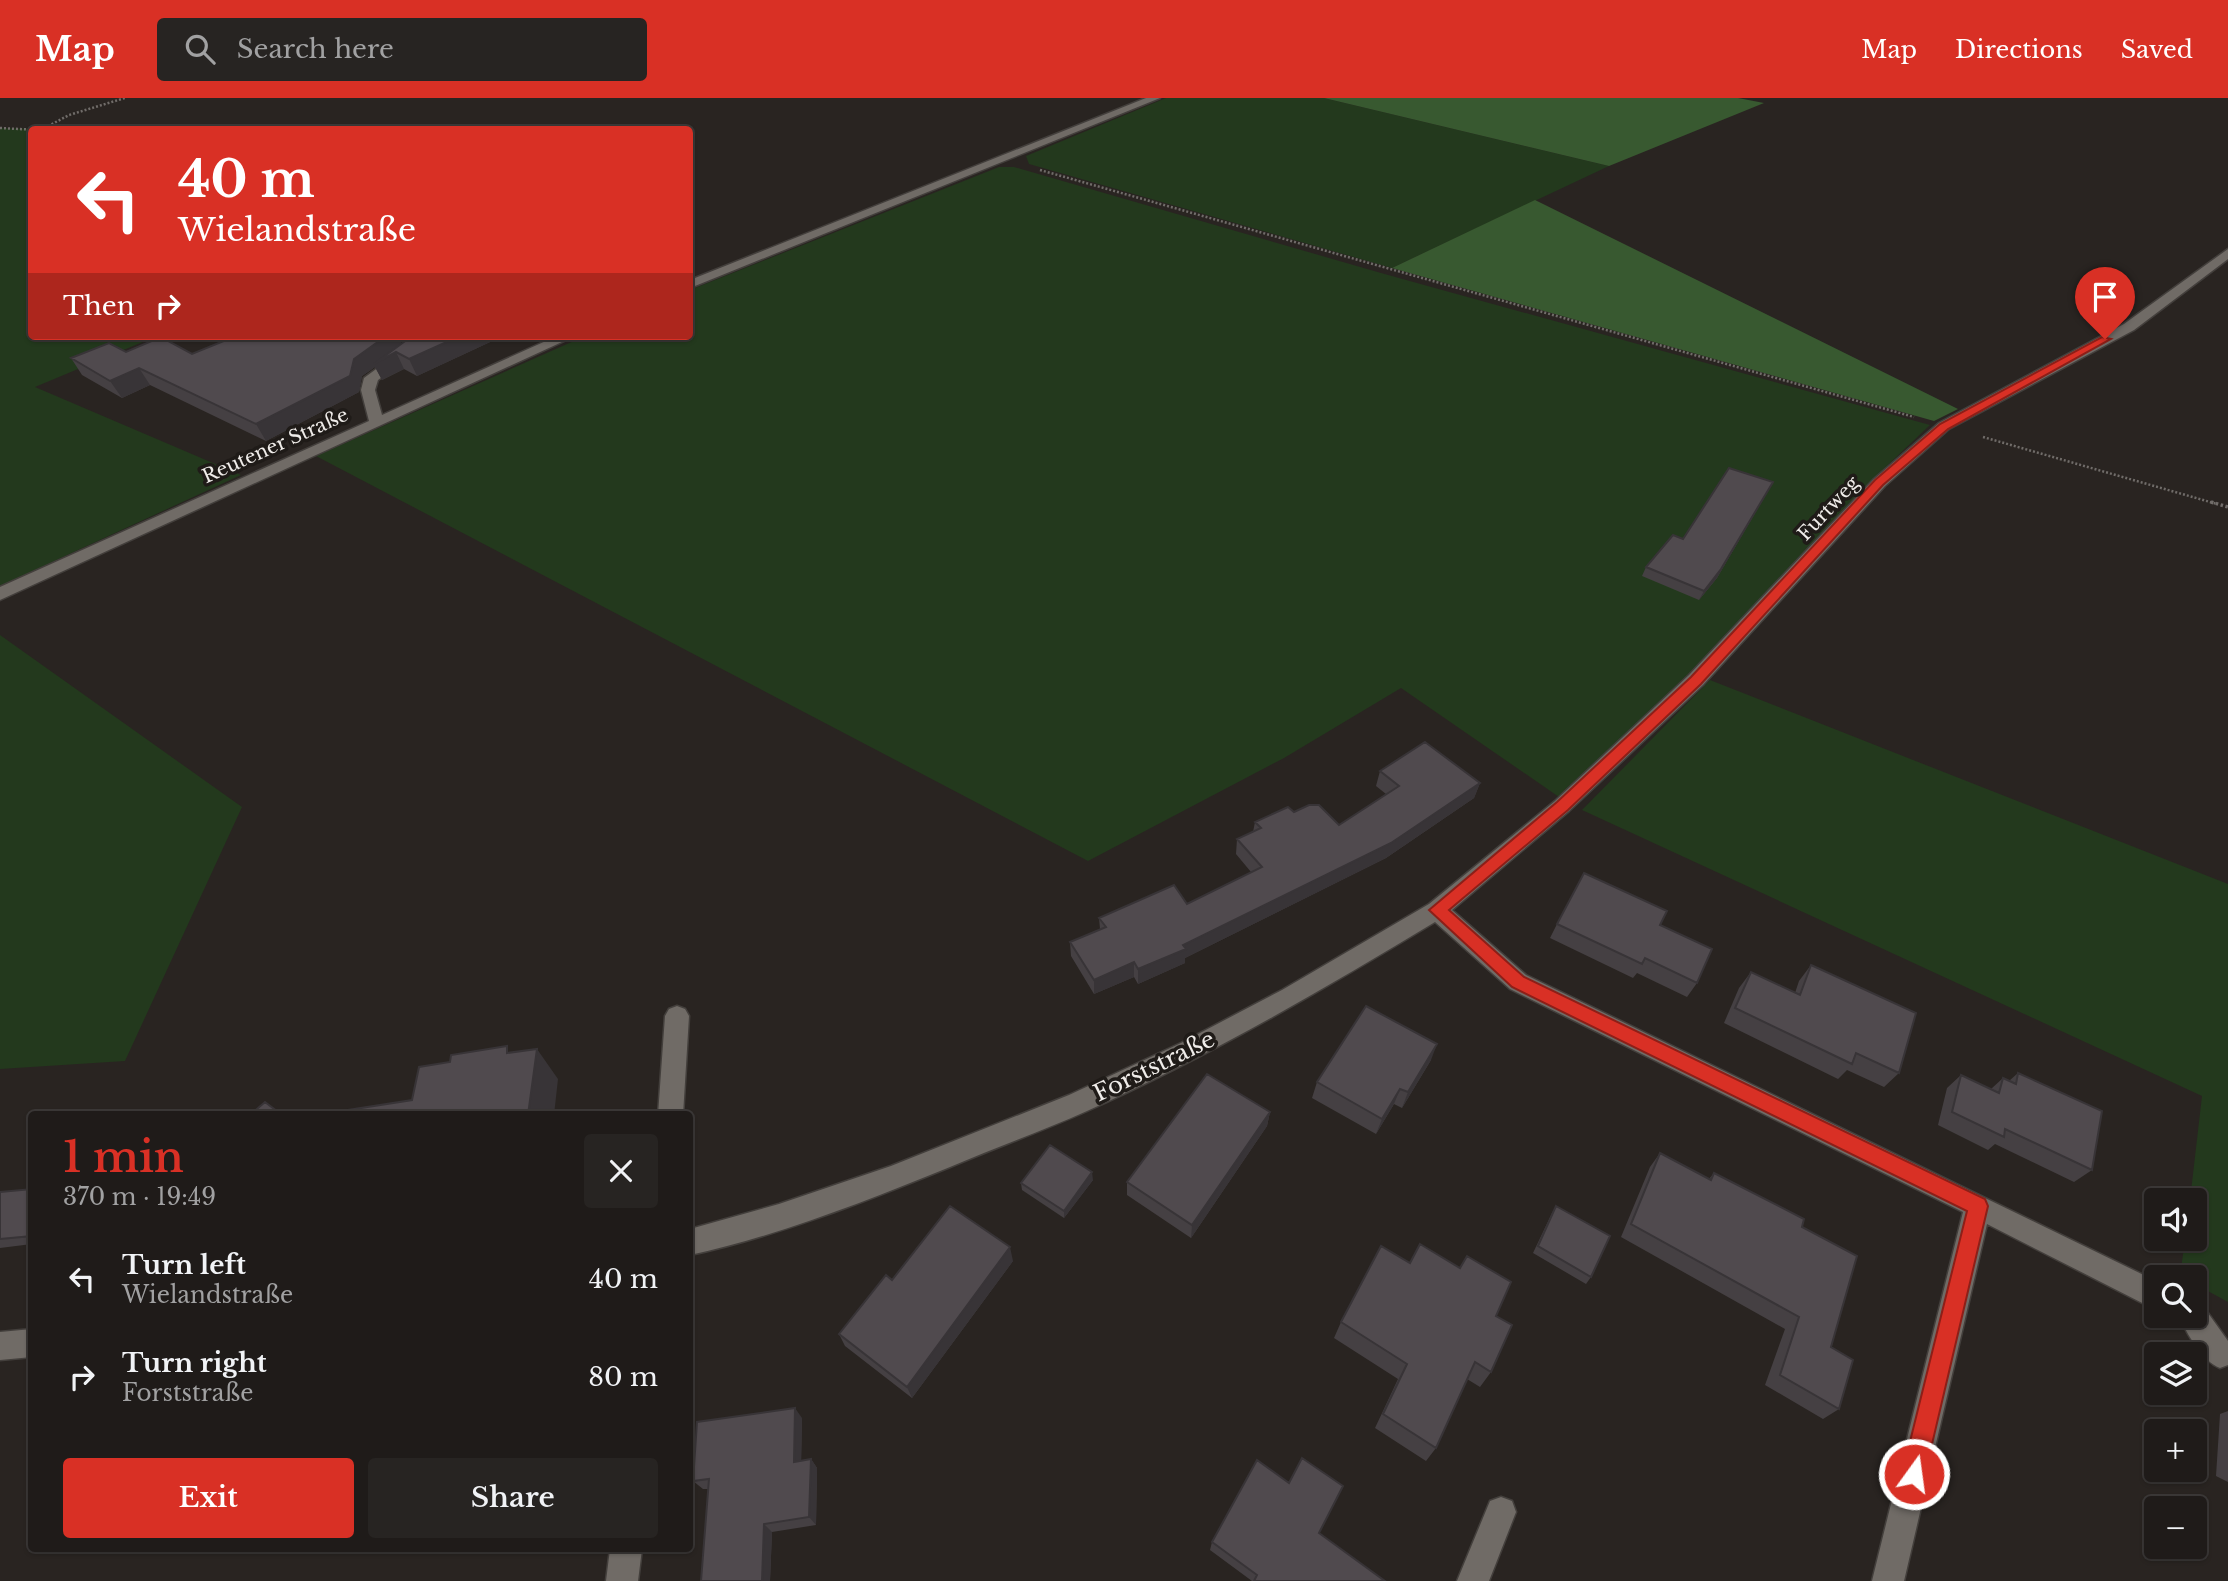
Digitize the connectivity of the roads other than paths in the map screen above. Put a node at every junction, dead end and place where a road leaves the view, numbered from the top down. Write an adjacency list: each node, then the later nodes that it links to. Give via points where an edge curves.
1 (1155, 98): 3 (street)
2 (2228, 253): 8 (street, Furtweg, via 2129,327 1944,426 1879,483 1696,680)
3 (693, 283)
4 (411, 340): 6 (street, via 408,352 370,378 368,390)
5 (559, 340): 6 (street, Reutener Straße)
6 (377, 422): 7 (street, Reutener Straße)
7 (0, 594)
8 (1570, 798): 9 (street, Forststraße)
9 (1437, 910): 12 (street, via 1518,982); 13 (street, Forststraße, via 1290,997 1078,1103 892,1178)
10 (677, 1016): 11 (street)
11 (670, 1111)
12 (1978, 1206): 14 (street); 23 (street)
13 (693, 1241)
14 (2144, 1290)
15 (2202, 1328): 18 (street)
16 (28, 1343): 17 (street)
17 (0, 1346)
18 (2220, 1354)
19 (1501, 1512): 22 (street)
20 (626, 1552): 21 (street)
21 (622, 1581)
22 (1472, 1581)
23 (1888, 1581)

